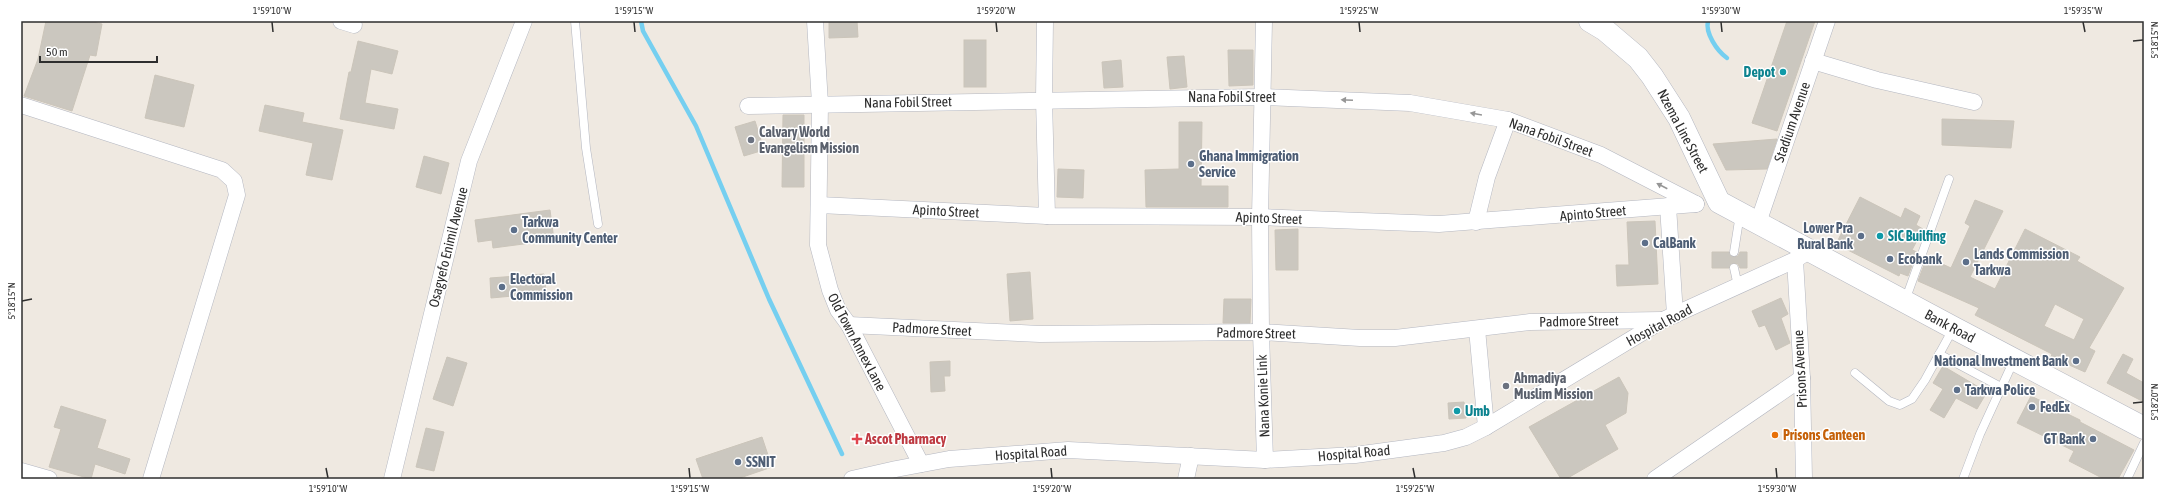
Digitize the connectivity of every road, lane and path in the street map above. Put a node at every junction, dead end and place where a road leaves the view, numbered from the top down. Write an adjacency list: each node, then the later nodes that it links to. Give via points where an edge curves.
1 (524, 21): 50 (street, Osagyefo Enimil Avenue, via 469,161)
2 (575, 21): 25 (lane, via 586,148)
3 (815, 21): 12 (street, Old Town Annex Lane)
4 (1045, 21): 10 (street)
5 (1264, 21): 9 (street, Nana Konie Link)
6 (1590, 21): 17 (street, Nzema Line Street, via 1605,30 1638,58 1652,76 1679,118)
7 (1827, 21): 8 (street, Stadium Avenue)
8 (1813, 61): 11 (street, via 1877,80); 23 (street, Stadium Avenue)
9 (1263, 96): 10 (street, Nana Fobil Street); 15 (street, Nana Fobil Street, one-way to 9, via 1410,103); 22 (street, Nana Konie Link)
10 (1044, 99): 12 (street, Nana Fobil Street); 21 (street)
11 (1974, 102)
12 (820, 104): 14 (street, Nana Fobil Street); 19 (street, Old Town Annex Lane)
13 (21, 105): 49 (street, via 222,170 234,181 237,196)
14 (748, 106)
15 (1508, 120): 18 (street, Nana Fobil Street, one-way to 15, via 1601,155); 24 (street, via 1486,177)
16 (1949, 179): 30 (lane)
17 (1719, 202): 18 (street, Apinto Street); 23 (street)
18 (1696, 204): 20 (street, Apinto Street)
19 (819, 206): 21 (street, Apinto Street); 32 (street, Old Town Annex Lane, via 818,245 823,268 838,310)
20 (1668, 206): 24 (street, Apinto Street); 31 (street)
21 (1048, 216): 22 (street, Apinto Street)
22 (1260, 217): 24 (street, Apinto Street, via 1439,224); 35 (street, Nana Konie Link)
23 (1749, 218): 26 (lane); 27 (street, Bank Road)
24 (1476, 222)
25 (598, 224)
26 (1734, 252)
27 (1802, 255): 29 (street, Hospital Road); 30 (street, Bank Road); 39 (street, Prisons Avenue)
28 (1734, 268): 29 (lane)
29 (1738, 286): 31 (street, Hospital Road)
30 (1905, 302): 33 (street, Bank Road)
31 (1669, 317): 34 (street, Padmore Street, via 1530,322); 41 (street, Hospital Road)
32 (849, 325): 35 (street, Padmore Street, via 1040,334); 46 (street, Old Town Annex Lane)
33 (1954, 328): 36 (lane); 37 (street, Bank Road)
34 (1478, 329): 35 (street, Padmore Street, via 1388,338); 41 (street)
35 (1261, 332): 45 (street, Nana Konie Link)
36 (1940, 354): 38 (lane, via 1912,399 1900,405 1889,401); 40 (lane)
37 (2014, 359): 40 (lane); 42 (street, Bank Road)
38 (1855, 373)
39 (1802, 378): 53 (street); 54 (street, Prisons Avenue)
40 (2001, 387): 55 (lane)
41 (1486, 427): 45 (street, Hospital Road, via 1444,442 1355,455)
42 (2144, 428)
43 (2144, 443): 56 (lane)
44 (1191, 456): 45 (street, Hospital Road); 46 (street, Hospital Road, via 1068,450 949,459); 52 (street)
45 (1265, 460)
46 (921, 464): 51 (street, Hospital Road)
47 (21, 471): 48 (street)
48 (49, 479)
49 (151, 479)
50 (392, 479)
51 (852, 479)
52 (1186, 479)
53 (1655, 479)
54 (1804, 479)
55 (1962, 479)
56 (2127, 479)

